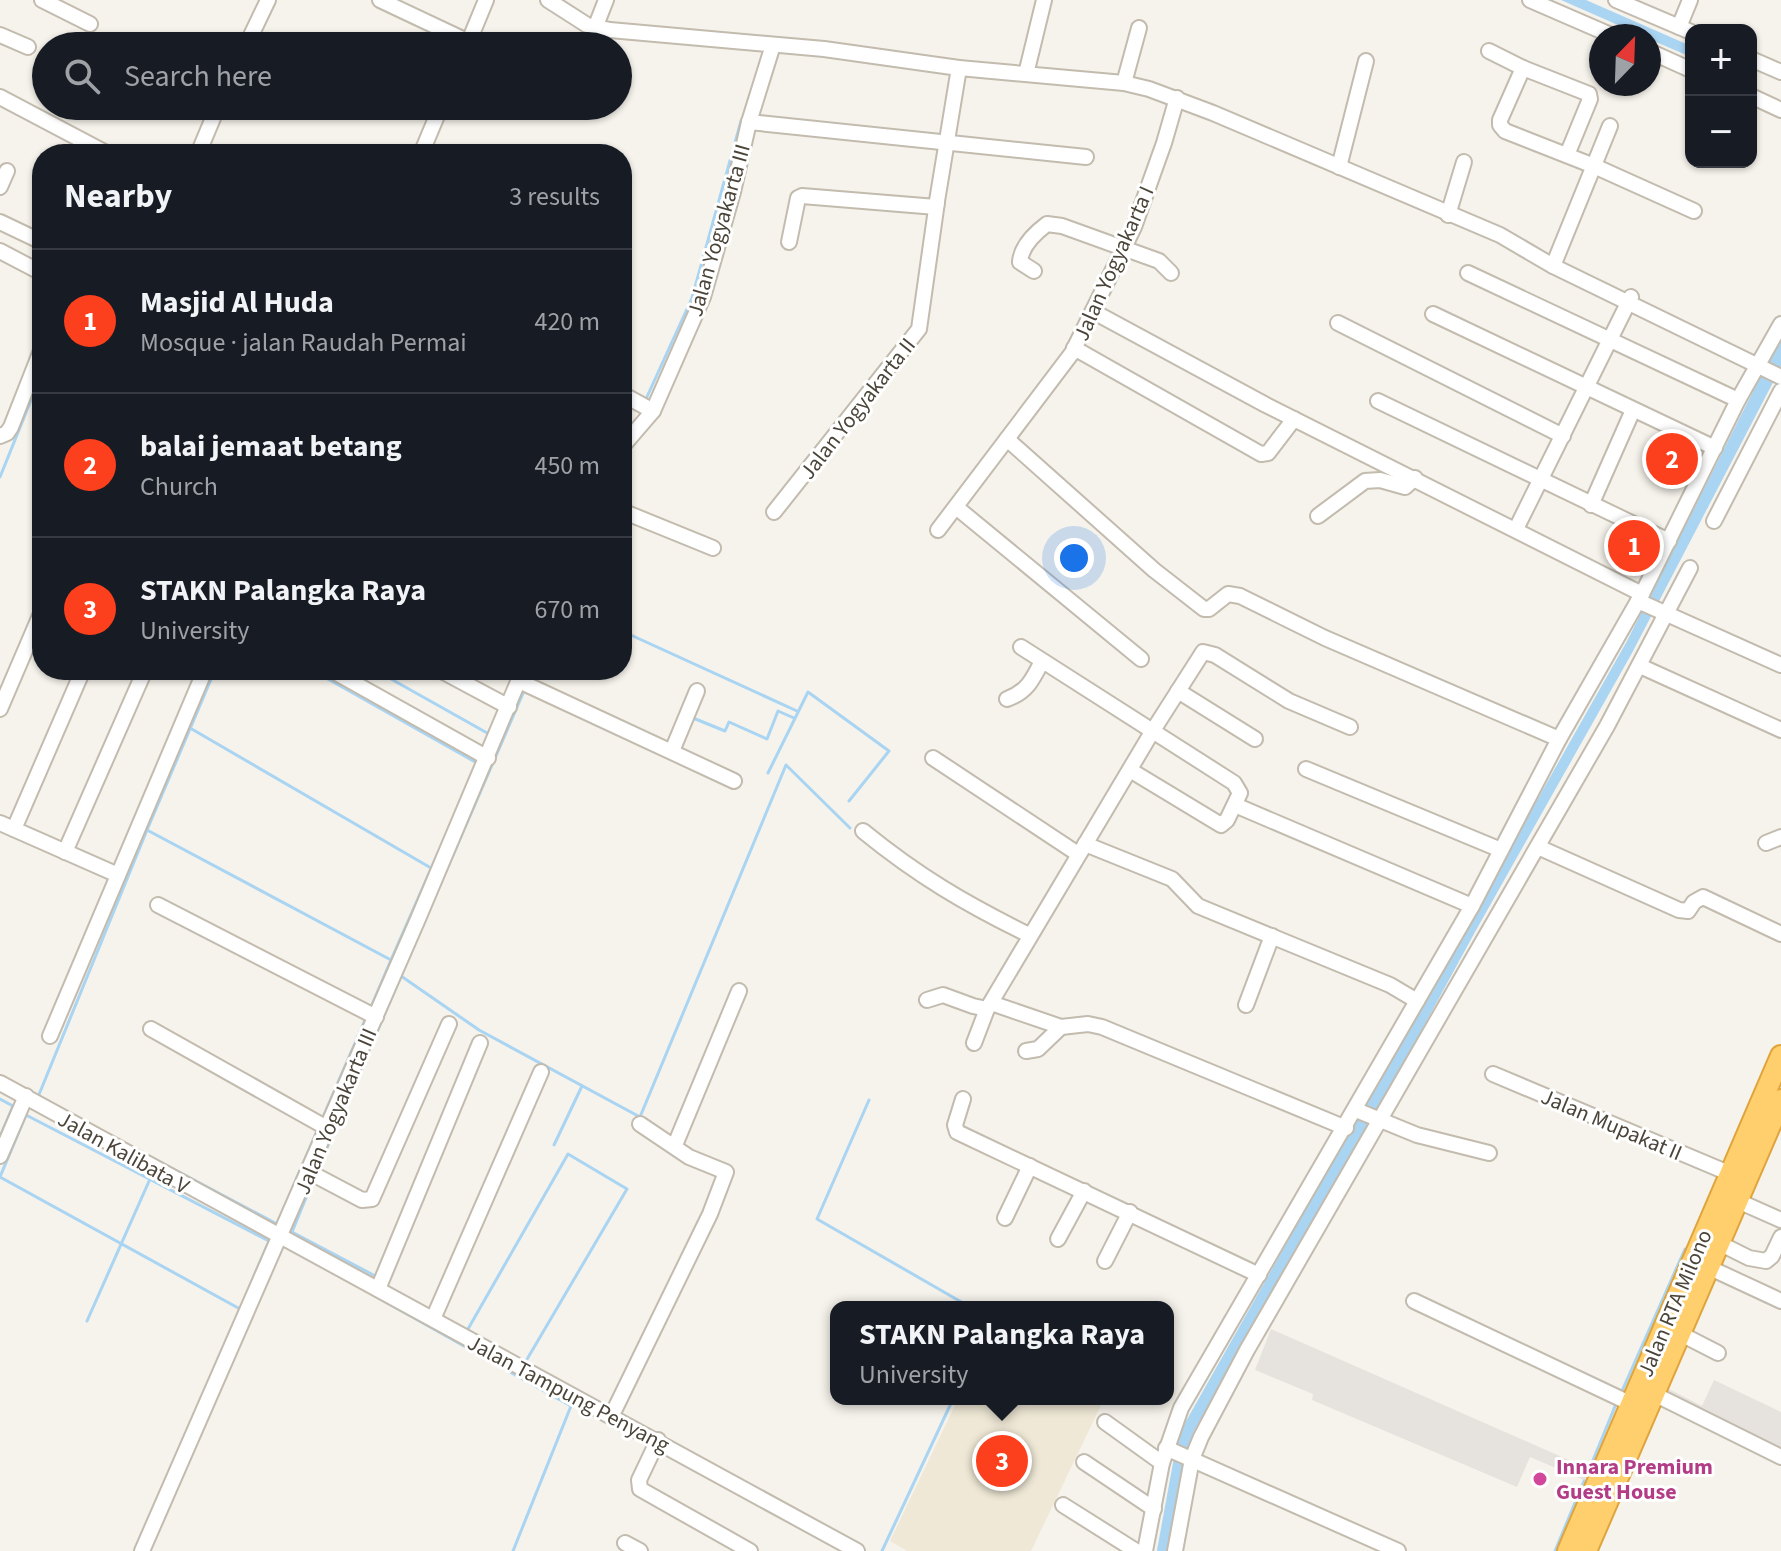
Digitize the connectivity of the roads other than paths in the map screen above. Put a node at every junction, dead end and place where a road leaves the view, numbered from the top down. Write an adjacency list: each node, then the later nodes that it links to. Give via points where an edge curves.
1 (42, 0): 11 (street)
2 (268, 0): 17 (street)
3 (380, 0): 18 (street)
4 (486, 0): 19 (street)
5 (548, 0): 14 (street)
6 (606, 0): 14 (street)
7 (1044, 0): 31 (street)
8 (1530, 0): 13 (street)
9 (1616, 0): 16 (street)
10 (1690, 0): 12 (street)
11 (90, 24)
12 (1686, 24)
13 (1589, 26)
14 (595, 28): 21 (street)
15 (1139, 28): 32 (street)
16 (1685, 30)
17 (253, 32)
18 (444, 32)
19 (473, 32)
20 (0, 35): 22 (street)
21 (773, 45): 28 (street); 41 (street, Jalan Yogyakarta III)
22 (28, 47)
23 (1489, 51): 29 (street)
24 (1661, 56): 27 (street)
25 (1366, 61): 51 (street)
26 (1757, 62): 30 (street)
27 (1685, 67)
28 (959, 68): 31 (street); 43 (street, Jalan Yogyakarta II)
29 (1523, 68): 47 (street, via 1500,125); 47 (street, via 1589,94)
30 (1781, 72)
31 (1026, 74): 32 (street)
32 (1124, 83): 33 (street)
33 (1177, 98): 51 (street); 60 (street, Jalan Yogyakarta I)
34 (4, 99): 37 (street)
35 (1757, 99): 36 (street)
36 (1781, 110)
37 (32, 114)
38 (44, 120): 44 (street)
39 (212, 120): 45 (street)
40 (435, 120): 46 (street)
41 (749, 122): 43 (street); 82 (street, Jalan Yogyakarta III, via 703,297)
42 (1610, 126): 50 (street)
43 (949, 143): 48 (street); 54 (street, Jalan Yogyakarta II)
44 (89, 144)
45 (202, 144)
46 (425, 144)
47 (1567, 155): 50 (street)
48 (1086, 157)
49 (1464, 162): 56 (street)
50 (1594, 166): 55 (street); 62 (street)
51 (1339, 167): 56 (street)
52 (7, 171): 53 (street)
53 (0, 187)
54 (937, 202): 59 (street, via 933,208 802,196); 93 (street, Jalan Yogyakarta II, via 919,329)
55 (1694, 211)
56 (1448, 215): 62 (street)
57 (0, 222): 58 (street)
58 (32, 237)
59 (789, 242)
60 (1124, 248): 64 (street, via 1047,224 1020,256 1020,262); 65 (street, via 1159,261); 68 (street, Jalan Yogyakarta I)
61 (0, 251): 63 (street)
62 (1554, 263): 67 (street)
63 (32, 268)
64 (1034, 271)
65 (1171, 273)
66 (1468, 273): 72 (street)
67 (1630, 300): 72 (street); 74 (street)
68 (1094, 312): 73 (street, Jalan Yogyakarta I); 83 (street)
69 (1433, 314): 76 (street)
70 (1338, 323): 86 (street)
71 (1781, 324): 74 (street)
72 (1611, 341): 76 (street); 79 (street)
73 (1074, 348): 83 (street, via 1261,454 1268,453); 87 (street, Jalan Yogyakarta I)
74 (1770, 367): 79 (street)
75 (32, 373): 85 (street, via 11,427)
76 (1587, 389): 81 (street); 86 (street)
77 (1781, 391): 96 (street)
78 (632, 399): 82 (street)
79 (1738, 400): 88 (street)
80 (1378, 401): 90 (street)
81 (1633, 410): 88 (street); 91 (street)
82 (653, 411): 84 (street, Jalan Yogyakarta III)
83 (1294, 419): 89 (street)
84 (632, 435)
85 (0, 436)
86 (1563, 436): 90 (street)
87 (1007, 439): 92 (street, Jalan Yogyakarta I); 125 (street, via 1204,609 1228,594 1240,596)
88 (1715, 448): 99 (street)
89 (1415, 478): 95 (street, via 1399,488 1380,480 1365,481); 97 (street)
90 (1541, 480): 91 (street); 97 (street)
91 (1591, 505): 99 (street)
92 (956, 507): 98 (street, Jalan Yogyakarta I); 105 (street)
93 (774, 512)
94 (632, 515): 100 (street)
95 (1318, 516)
96 (1714, 521)
97 (1516, 529): 102 (street)
98 (938, 530)
99 (1669, 541): 102 (street)
100 (713, 548)
101 (1690, 568): 102 (street)
102 (1651, 605): 107 (street); 108 (street); 125 (street)
103 (32, 634): 120 (street)
104 (1021, 647): 106 (street)
105 (1141, 659)
106 (1042, 661): 118 (street, via 1020,695); 123 (street)
107 (1781, 665)
108 (1640, 666): 122 (street); 138 (street)
109 (79, 680): 134 (street)
110 (141, 680): 141 (street)
111 (201, 680): 142 (street)
112 (349, 680): 127 (street)
113 (459, 680): 119 (street)
114 (519, 680): 119 (street, Jalan Yogyakarta III)
115 (531, 680): 126 (street)
116 (697, 691): 126 (street)
117 (1178, 691): 121 (street, via 1201,653 1209,651 1289,701); 123 (street); 124 (street)
118 (1007, 699)
119 (509, 707): 127 (street, Jalan Yogyakarta III)
120 (0, 709)
121 (1350, 727)
122 (1781, 730)
123 (1152, 732): 130 (street); 132 (street, via 1238,786)
124 (1255, 739)
125 (1559, 739): 140 (street)
126 (672, 751): 131 (street)
127 (488, 758): 153 (street, Jalan Yogyakarta III)
128 (933, 758): 139 (street)
129 (1306, 769): 140 (street)
130 (1130, 770): 132 (street, via 1221,825); 139 (street)
131 (734, 781)
132 (1235, 805): 144 (street)
133 (0, 823): 134 (street)
134 (14, 829): 141 (street)
135 (863, 831): 146 (street, via 953,896)
136 (1781, 837): 137 (street)
137 (1766, 843)
138 (1538, 847): 145 (street, via 1679,910 1688,911 1698,898); 168 (street, via 1444,1007)
139 (1082, 849): 146 (street); 147 (street, via 1172,879 1198,906)
140 (1501, 850): 144 (street)
141 (65, 852): 142 (street)
142 (118, 875): 157 (street)
143 (158, 905): 153 (street)
144 (1472, 906): 150 (street)
145 (1781, 934)
146 (1029, 935): 152 (street)
147 (1272, 936): 150 (street); 151 (street)
148 (739, 991): 172 (street)
149 (927, 1000): 152 (street, via 943,995)
150 (1417, 1001): 168 (street)
151 (1246, 1005)
152 (989, 1006): 155 (street); 159 (street)
153 (376, 1017): 170 (street, Jalan Yogyakarta III)
154 (449, 1024): 176 (street, via 372,1199 362,1200)
155 (1061, 1027): 160 (street, via 1038,1049); 171 (street, via 1102,1027)
156 (151, 1029): 170 (street)
157 (50, 1036)
158 (480, 1043): 191 (street)
159 (974, 1043)
160 (1026, 1051)
161 (1781, 1056): 167 (highway, Jalan RTA Milono)
162 (541, 1072): 195 (street)
163 (1493, 1074): 177 (street, Jalan Mupakat II)
164 (0, 1083): 165 (street, Jalan Kalibata V)
165 (26, 1096): 174 (street); 184 (street, Jalan Kalibata V)
166 (963, 1099): 175 (street, via 957,1132)
167 (1772, 1107): 177 (highway, Jalan RTA Milono); 179 (highway, Jalan RTA Milono)
168 (1369, 1115): 171 (street); 173 (street, via 1417,1135); 183 (street)
169 (640, 1124): 172 (street)
170 (327, 1128): 176 (street, Jalan Yogyakarta III)
171 (1346, 1128): 183 (street)
172 (675, 1145): 200 (street, via 689,1157 726,1172)
173 (1489, 1153)
174 (0, 1156)
175 (1030, 1166): 178 (street); 181 (street)
176 (309, 1172): 184 (street, Jalan Yogyakarta III)
177 (1731, 1174): 199 (highway, Jalan RTA Milono)
178 (1084, 1191): 180 (street); 186 (street)
179 (1738, 1201): 182 (street); 187 (highway, Jalan RTA Milono)
180 (1130, 1212): 188 (street); 190 (street)
181 (1005, 1218)
182 (1781, 1220)
183 (1301, 1233): 190 (street); 196 (street)
184 (281, 1235): 191 (street, Jalan Tampung Penyang); 210 (street, Jalan Yogyakarta III)
185 (1781, 1237): 187 (street, via 1766,1261)
186 (1058, 1239)
187 (1719, 1243): 189 (highway, Jalan RTA Milono)
188 (1105, 1261)
189 (1708, 1267): 193 (street); 197 (highway, Jalan RTA Milono)
190 (1259, 1275): 194 (street)
191 (378, 1289): 195 (street, Jalan Tampung Penyang)
192 (1414, 1301): 199 (street)
193 (1781, 1301)
194 (1241, 1309): 196 (street); 203 (street, via 1181,1408)
195 (433, 1319): 200 (street, Jalan Tampung Penyang)
196 (1261, 1322): 203 (street, via 1201,1437)
197 (1679, 1333): 198 (street); 199 (highway, Jalan RTA Milono)
198 (1718, 1353)
199 (1644, 1403): 204 (street); 218 (highway, Jalan RTA Milono); 219 (highway, Jalan RTA Milono)
200 (612, 1415): 202 (street, Jalan Tampung Penyang)
201 (1105, 1422): 206 (street)
202 (658, 1440): 212 (street, via 639,1480 640,1489); 213 (street, Jalan Tampung Penyang)
203 (1180, 1454): 206 (street); 216 (street); 217 (street)
204 (1781, 1457)
205 (1084, 1462): 208 (street)
206 (1162, 1463): 208 (street)
207 (1063, 1505): 214 (street)
208 (1154, 1509): 215 (street)
209 (625, 1543): 211 (street)
210 (142, 1551)
211 (640, 1551)
212 (750, 1551)
213 (857, 1551)
214 (1136, 1551)
215 (1145, 1551)
216 (1175, 1551)
217 (1398, 1551)
218 (1568, 1551)
219 (1586, 1551)

